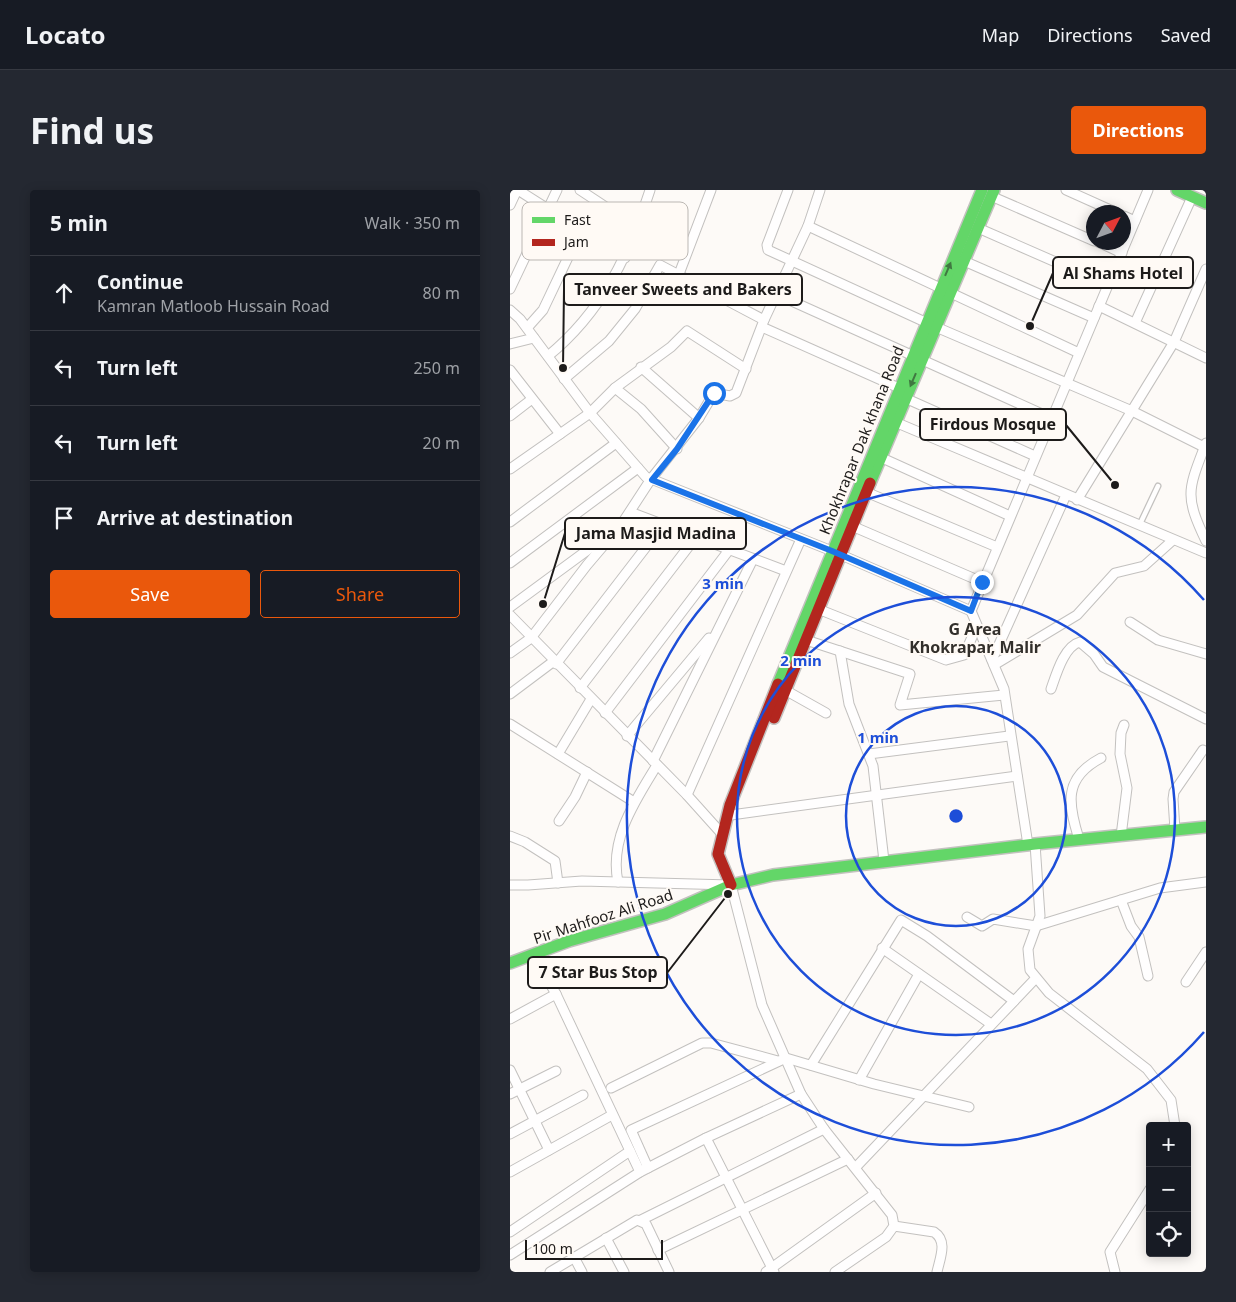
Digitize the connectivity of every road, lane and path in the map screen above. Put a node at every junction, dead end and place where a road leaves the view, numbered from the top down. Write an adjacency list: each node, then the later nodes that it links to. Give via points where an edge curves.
1 (517, 190): 13 (street); 18 (street)
2 (557, 190): 14 (street)
3 (580, 190): 15 (street)
4 (650, 190): 16 (street)
5 (712, 190): 26 (street)
6 (788, 190): 33 (street, via 766,247)
7 (820, 190): 22 (street)
8 (1066, 190): 19 (street)
9 (1148, 190): 21 (street)
10 (1177, 190): 12 (street)
11 (984, 192): 23 (street, Khokhrapar Dak khana Road); 24 (street); 38 (street, Khokhrapar Dak khana Road, one-way to 11)
12 (1192, 196): 17 (street); 44 (street)
13 (537, 202)
14 (552, 202)
15 (598, 202)
16 (646, 202)
17 (1206, 203)
18 (510, 205)
19 (1099, 205)
20 (1131, 220): 21 (street)
21 (1135, 222): 27 (street)
22 (808, 226): 33 (street); 38 (street)
23 (978, 228): 32 (street, Khokhrapar Dak khana Road); 36 (street)
24 (1086, 237)
25 (1115, 250): 27 (street)
26 (688, 251)
27 (1122, 253): 36 (street)
28 (524, 260): 37 (street)
29 (567, 260): 46 (street, via 543,310)
30 (624, 260): 51 (street, via 588,314 562,345)
31 (684, 260): 35 (street)
32 (964, 261): 38 (street, Khokhrapar Dak khana Road); 42 (street)
33 (792, 262): 39 (street); 45 (street)
34 (1206, 269): 48 (street)
35 (679, 274): 43 (street); 57 (street, via 660,265 635,309 609,342)
36 (1108, 285): 40 (street)
37 (510, 289)
38 (945, 289): 45 (street, Khokhrapar Dak khana Road); 50 (street)
39 (776, 294): 43 (street); 52 (street)
40 (1099, 306): 42 (street); 44 (street)
41 (510, 310): 46 (street)
42 (1094, 318): 50 (street)
43 (763, 323): 55 (street); 61 (street)
44 (1135, 323): 48 (street)
45 (931, 325): 52 (street, Khokhrapar Dak khana Road); 59 (street)
46 (527, 328): 47 (street)
47 (534, 338): 49 (street); 51 (street)
48 (1174, 342): 53 (street); 64 (street)
49 (510, 344)
50 (1079, 352): 59 (street)
51 (548, 356): 57 (street)
52 (917, 358): 61 (street, Khokhrapar Dak khana Road); 62 (street, Khokhrapar Dak khana Road, one-way to 62); 68 (street)
53 (1206, 358)
54 (641, 367): 55 (street, via 687,331); 60 (street); 67 (street)
55 (746, 369): 67 (street, via 734,396 714,393)
56 (510, 370): 58 (street)
57 (564, 378): 65 (street)
58 (513, 383): 63 (street)
59 (1066, 383): 64 (street); 68 (street)
60 (614, 388): 65 (street); 73 (street, via 641,409)
61 (899, 388): 97 (street, Khokhrapar Dak khana Road)
62 (905, 398): 69 (street, Khokhrapar Dak khana Road); 74 (street)
63 (532, 399): 66 (street); 70 (street)
64 (1132, 411): 72 (street); 83 (street)
65 (590, 413): 70 (street); 71 (street)
66 (510, 416)
67 (699, 418): 73 (street)
68 (1051, 418): 74 (street)
69 (895, 422): 75 (street, Khokhrapar Dak khana Road); 78 (street)
70 (560, 434): 77 (street)
71 (616, 443): 76 (street); 86 (street)
72 (1206, 446): 94 (street, via 1190,485 1192,512)
73 (677, 449): 79 (street)
74 (1035, 456): 78 (street)
75 (880, 457): 81 (street, Khokhrapar Dak khana Road); 85 (street)
76 (638, 468): 79 (street); 100 (street)
77 (510, 469)
78 (1025, 478): 82 (street); 85 (street)
79 (652, 480): 84 (street); 92 (street)
80 (1158, 486): 89 (lane)
81 (866, 492): 88 (street, Khokhrapar Dak khana Road); 95 (street)
82 (1066, 495): 83 (street); 116 (street)
83 (1077, 500): 89 (street)
84 (630, 512): 87 (street); 91 (street)
85 (1010, 516): 95 (street)
86 (510, 522)
87 (663, 525): 90 (street); 115 (street)
88 (852, 526): 97 (street, Khokhrapar Dak khana Road); 102 (street)
89 (1139, 526): 93 (street)
90 (696, 537): 96 (street); 117 (street)
91 (609, 539): 103 (street, via 589,549); 110 (street)
92 (801, 539): 97 (street); 101 (street)
93 (1173, 540): 98 (street); 116 (street, via 1144,566 1115,573 1077,615)
94 (1206, 542)
95 (997, 547): 102 (street)
96 (729, 550): 99 (street); 123 (street)
97 (836, 553): 104 (street, Khokhrapar Dak khana Road); 105 (street); 144 (street, Khokhrapar Dak khana Road, via 730,805)
98 (1206, 553)
99 (753, 559): 101 (street); 108 (street)
100 (510, 563)
101 (786, 571): 137 (street)
102 (982, 582): 105 (street)
103 (510, 607)
104 (818, 609): 109 (street, via 946,660 964,655); 111 (street, Khokhrapar Dak khana Road)
105 (971, 611): 109 (street)
106 (510, 615): 110 (street)
107 (1130, 622): 114 (street, via 1158,640)
108 (718, 626): 128 (street); 134 (street)
109 (978, 626): 116 (street)
110 (531, 638): 113 (street); 115 (street)
111 (806, 640): 112 (street); 119 (street, Khokhrapar Dak khana Road)
112 (840, 651): 121 (street, via 910,674 900,705); 132 (street, via 849,704)
113 (510, 653)
114 (1206, 654)
115 (555, 662): 117 (street); 120 (street)
116 (993, 663): 121 (street)
117 (580, 688): 122 (street)
118 (1051, 689): 125 (street, via 1063,660 1080,642 1103,667)
119 (785, 690): 124 (street); 140 (street, Khokhrapar Dak khana Road)
120 (510, 694)
121 (1004, 695): 129 (street)
122 (591, 699): 123 (street); 131 (street)
123 (605, 713): 128 (street)
124 (826, 713)
125 (1206, 719)
126 (510, 724): 131 (street)
127 (1124, 725): 146 (street, via 1120,754 1127,788)
128 (627, 736): 134 (street)
129 (1009, 736): 132 (street); 136 (street)
130 (1203, 750): 143 (street, via 1174,792)
131 (558, 754): 135 (street)
132 (869, 754): 138 (street)
133 (1101, 758): 147 (street, via 1082,771 1071,792 1070,813)
134 (655, 763): 137 (street); 139 (street)
135 (586, 772): 139 (street); 141 (street)
136 (1017, 776): 138 (street); 148 (street)
137 (687, 795): 144 (street)
138 (876, 796): 140 (street); 149 (street)
139 (634, 802): 150 (street, via 618,842 614,864)
140 (731, 815): 144 (street, Khokhrapar Dak khana Road)
141 (559, 821)
142 (1206, 827): 143 (street, Pir Mahfooz Ali Road)
143 (1175, 830): 146 (street, Pir Mahfooz Ali Road)
144 (722, 834): 154 (street, via 718,854)
145 (510, 836): 152 (street, via 555,861)
146 (1121, 836): 147 (street, Pir Mahfooz Ali Road)
147 (1079, 839): 148 (street, Pir Mahfooz Ali Road)
148 (1031, 844): 149 (street, Pir Mahfooz Ali Road); 157 (street, via 1040,916)
149 (884, 861): 154 (street, Pir Mahfooz Ali Road, via 773,875)
150 (618, 882): 152 (street); 154 (street)
151 (1206, 882): 155 (street, via 1160,888)
152 (558, 883): 153 (street)
153 (510, 885)
154 (732, 885): 160 (street, Pir Mahfooz Ali Road, via 666,914 569,941); 170 (street, via 762,1005)
155 (1121, 900): 157 (street); 163 (street, via 1139,937)
156 (967, 917): 157 (street, via 982,926 993,919)
157 (1036, 926): 164 (street, via 1028,949 1030,970)
158 (882, 948): 162 (street); 167 (street, via 898,921 903,920); 171 (street)
159 (1206, 952): 165 (street)
160 (534, 955): 161 (street, Pir Mahfooz Ali Road); 166 (street)
161 (510, 963)
162 (919, 974): 169 (street); 174 (street)
163 (1148, 976)
164 (1036, 978): 167 (street); 184 (street, via 1049,993 1147,1069 1171,1100)
165 (1186, 982)
166 (556, 994): 168 (street); 182 (street)
167 (1014, 1001): 169 (street)
168 (510, 1019)
169 (991, 1024): 180 (street)
170 (782, 1059): 171 (street); 175 (street, via 702,1043); 179 (street); 192 (street, via 631,1130)
171 (810, 1065): 174 (street)
172 (510, 1070): 176 (street)
173 (556, 1071): 176 (street)
174 (859, 1080): 180 (street)
175 (612, 1088)
176 (520, 1090): 177 (street); 183 (street)
177 (510, 1094)
178 (583, 1094): 183 (street)
179 (801, 1094): 185 (street); 187 (street)
180 (924, 1095): 181 (street); 191 (street)
181 (969, 1107)
182 (612, 1115): 188 (street); 189 (street)
183 (535, 1120): 186 (street); 188 (street)
184 (1174, 1122)
185 (824, 1129): 190 (street); 194 (street)
186 (510, 1134)
187 (706, 1138): 192 (street); 194 (street)
188 (549, 1150): 193 (street)
189 (630, 1151): 192 (street); 200 (street)
190 (848, 1158): 191 (street); 197 (street)
191 (856, 1167): 195 (street)
192 (644, 1170): 203 (street)
193 (510, 1172)
194 (725, 1177): 197 (street); 198 (street)
195 (876, 1193): 199 (street, via 892,1215); 205 (street)
196 (1146, 1195): 212 (street, via 1110,1252)
197 (741, 1211): 202 (street); 205 (street)
198 (641, 1220): 201 (street, via 633,1221); 202 (street)
199 (894, 1226): 210 (street, via 886,1237); 211 (street, via 938,1235 943,1244)
200 (510, 1232)
201 (606, 1238): 204 (street); 208 (street)
202 (658, 1250): 209 (street)
203 (510, 1255)
204 (574, 1257): 206 (street); 207 (street)
205 (770, 1271)
206 (550, 1272)
207 (582, 1272)
208 (624, 1272)
209 (669, 1272)
210 (835, 1272)
211 (937, 1272)
212 (1114, 1272)

